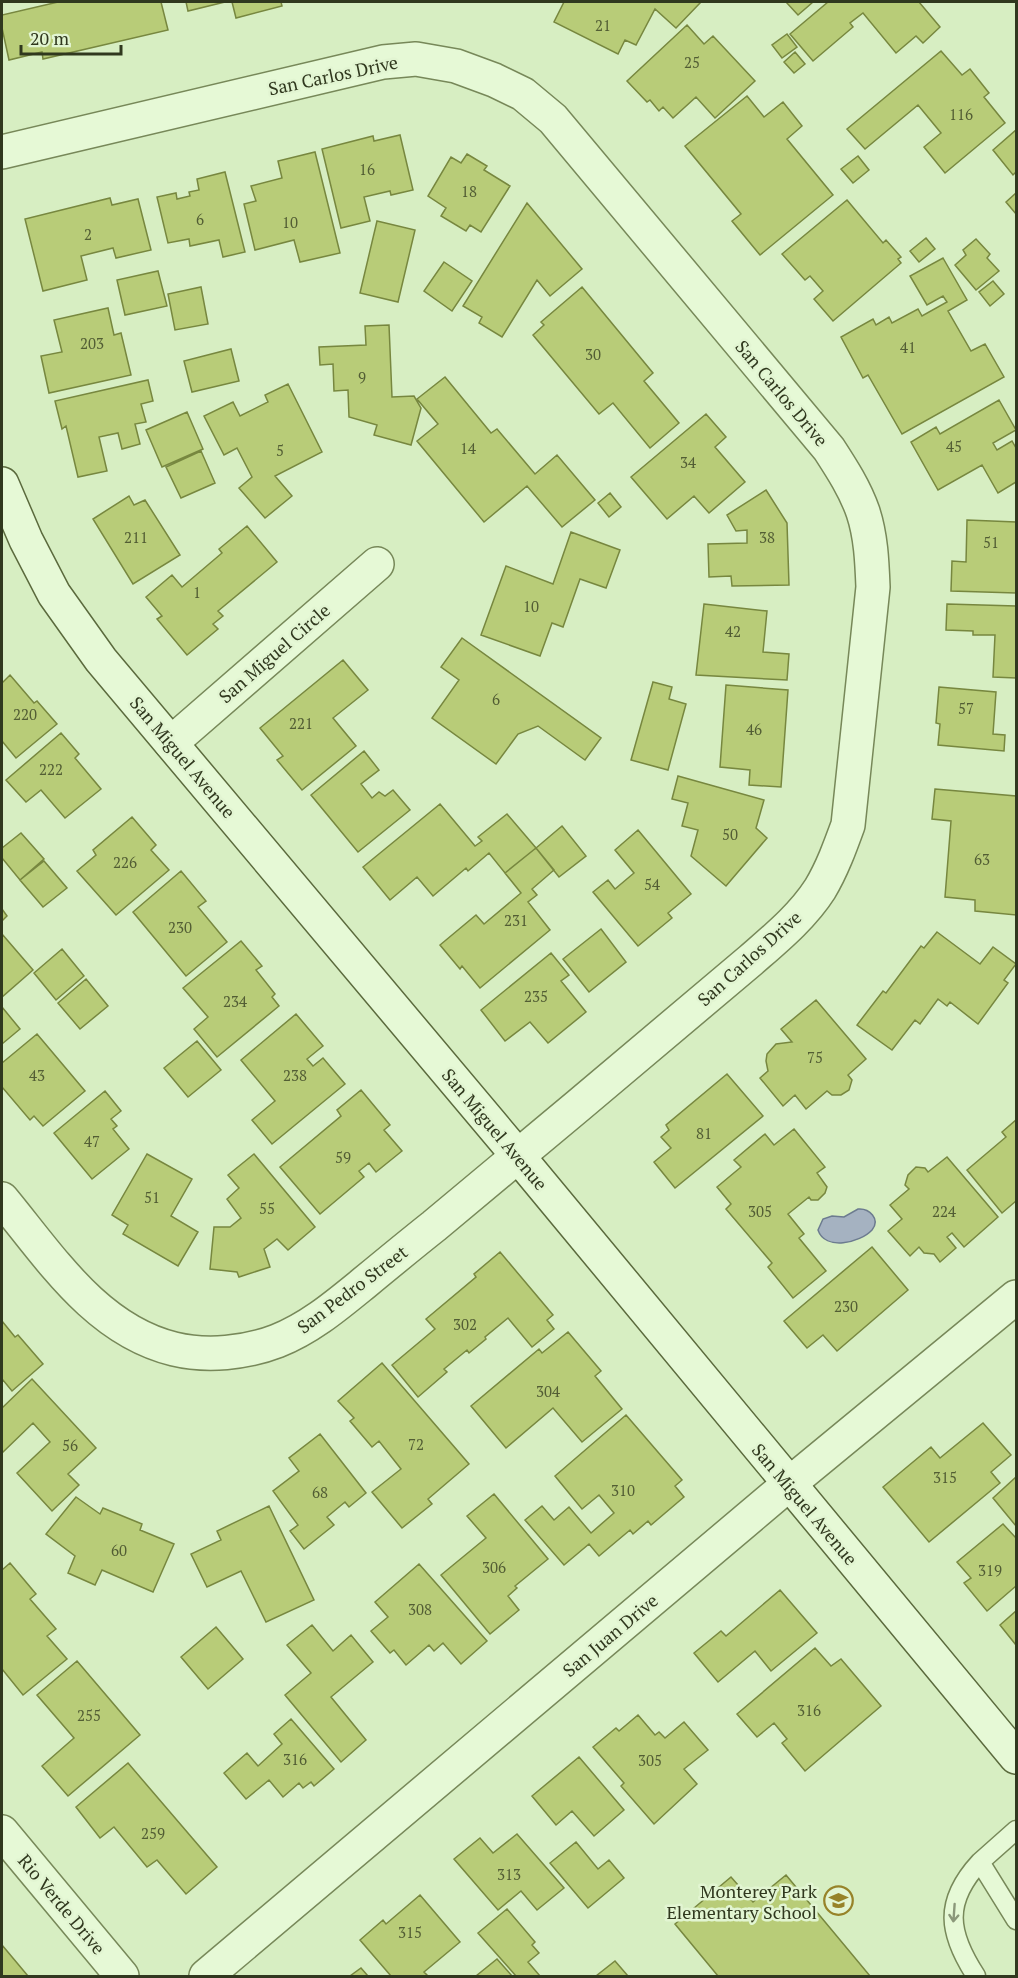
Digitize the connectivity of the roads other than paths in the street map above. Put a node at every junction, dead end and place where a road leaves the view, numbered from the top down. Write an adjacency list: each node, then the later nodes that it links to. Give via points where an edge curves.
1 (2, 152): 5 (street, San Carlos Drive, via 383,62 416,59 456,66 494,80 523,94 553,119 829,449 849,480 863,512 873,587 848,825 836,860 819,891 791,924)
2 (2, 484): 4 (street, San Miguel Avenue, via 54,594 101,660)
3 (377, 564): 4 (street, San Miguel Circle)
4 (171, 743): 5 (street, San Miguel Avenue)
5 (518, 1156): 6 (street, San Pedro Street, via 312,1324 277,1341 242,1351 206,1353 174,1349 139,1336 105,1316 74,1287); 8 (street, San Miguel Avenue)
6 (2, 1199)
7 (1017, 1297): 8 (street, San Juan Drive)
8 (789, 1484): 9 (street, San Miguel Avenue); 15 (street, San Juan Drive)
9 (1017, 1757)
10 (1017, 1830): 12 (lane)
11 (2, 1832): 14 (street, Rio Verde Drive)
12 (980, 1862): 13 (lane); 16 (lane, one-way to 16, via 961,1886 954,1914 956,1941)
13 (1017, 1920)
14 (122, 1977)
15 (206, 1977)
16 (976, 1977)

